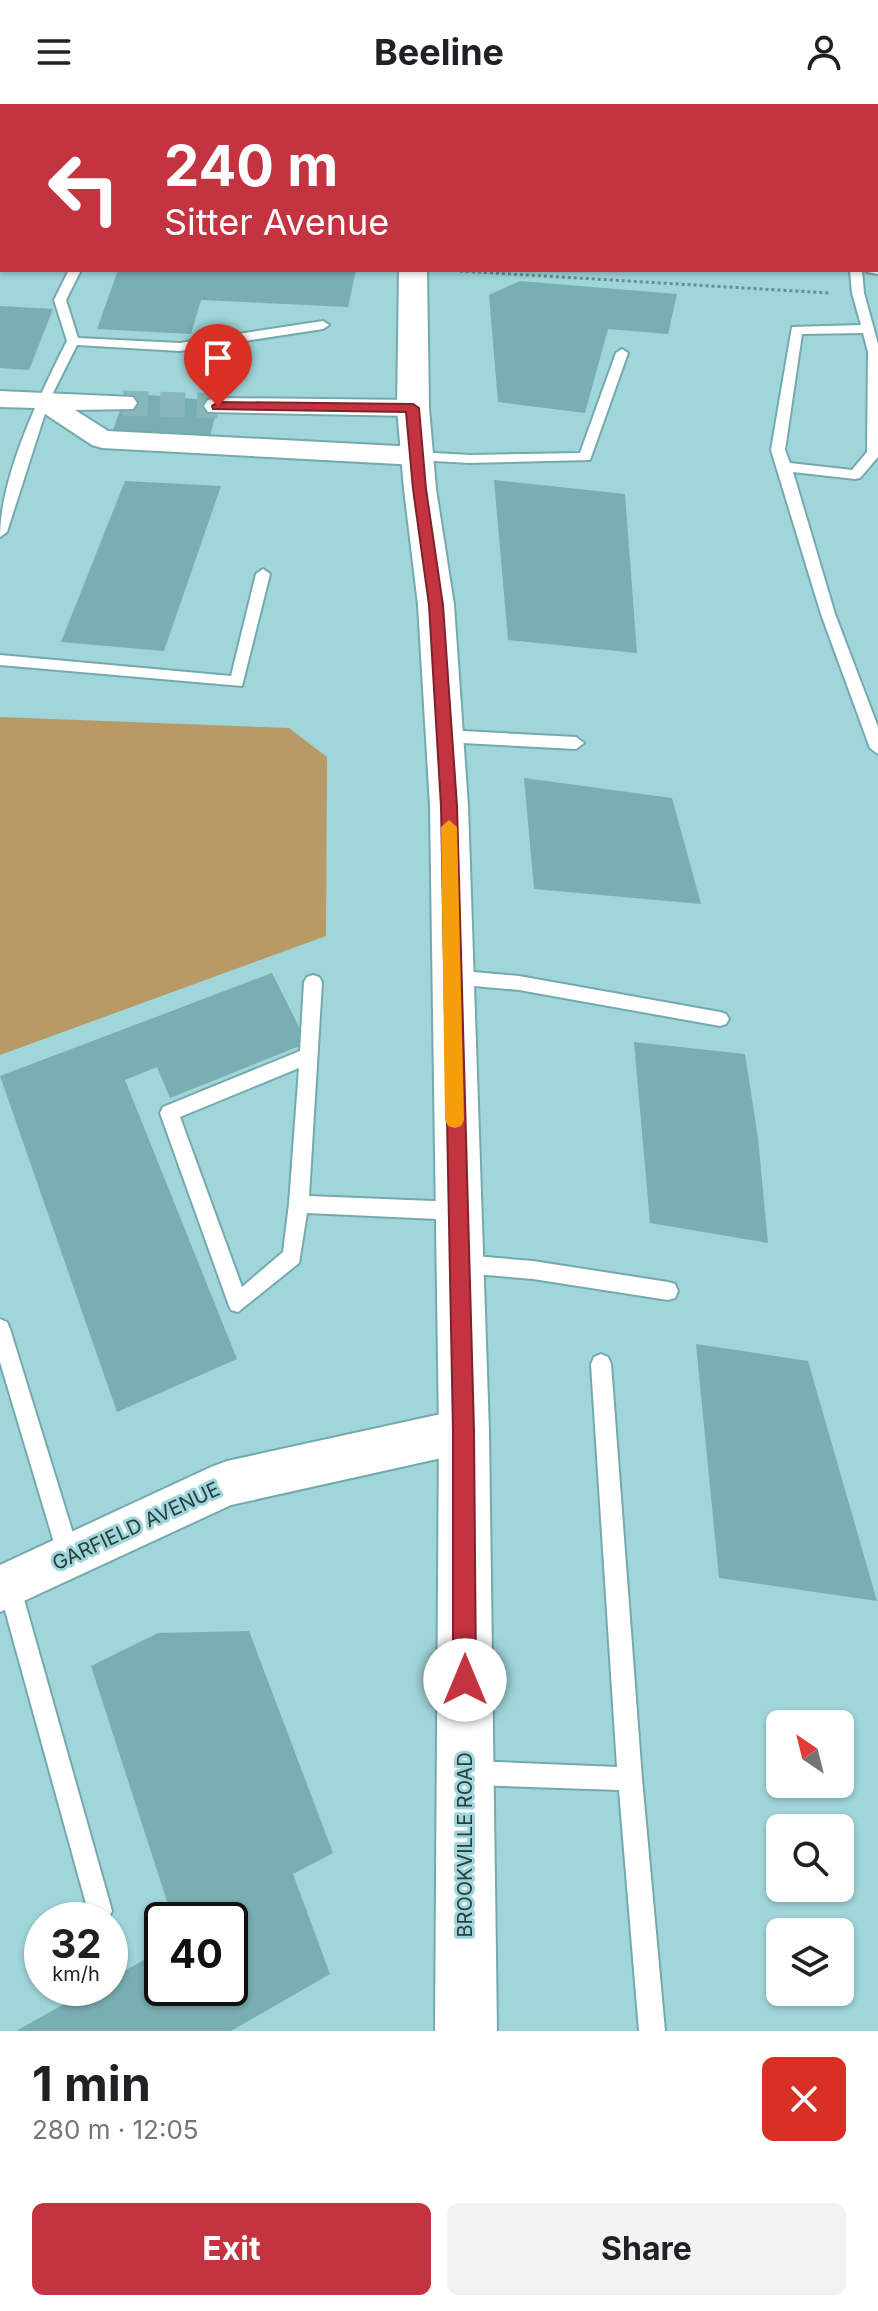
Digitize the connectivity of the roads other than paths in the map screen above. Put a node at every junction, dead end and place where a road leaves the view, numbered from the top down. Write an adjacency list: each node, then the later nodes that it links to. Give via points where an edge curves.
1 (74, 272): 6 (lane, via 60,300)
2 (413, 272): 12 (street, BROOKVILLE ROAD)
3 (856, 272): 5 (lane)
4 (323, 325): 6 (lane, via 180,347)
5 (867, 329): 14 (lane, via 796,330 778,450); 14 (lane, via 874,352 874,453 855,475)
6 (73, 341): 9 (lane)
7 (622, 353): 13 (lane, via 585,457)
8 (0, 399): 9 (street)
9 (43, 401): 10 (street); 13 (street, via 102,439); 15 (lane)
10 (123, 403)
11 (218, 406): 12 (street)
12 (413, 408): 13 (street, BROOKVILLE ROAD)
13 (417, 456): 18 (street, BROOKVILLE ROAD, via 436,605)
14 (785, 467): 20 (lane, via 828,614)
15 (0, 532)
16 (263, 574): 17 (lane, via 237,682)
17 (0, 660)
18 (444, 736): 19 (lane); 21 (street, BROOKVILLE ROAD)
19 (576, 743)
20 (878, 748)
21 (451, 977): 23 (lane, via 519,983); 26 (street, BROOKVILLE ROAD)
22 (313, 982): 24 (lane)
23 (720, 1019)
24 (308, 1056): 25 (lane); 25 (lane, via 169,1113 238,1303 292,1257)
25 (299, 1204): 26 (lane)
26 (458, 1211): 27 (street, BROOKVILLE ROAD)
27 (459, 1264): 28 (lane); 31 (street, BROOKVILLE ROAD)
28 (668, 1291)
29 (0, 1329): 32 (lane)
30 (601, 1364): 35 (lane)
31 (464, 1431): 32 (street, GARFIELD AVENUE, via 227,1483); 34 (street, BROOKVILLE ROAD)
32 (69, 1556): 33 (street, GARFIELD AVENUE)
33 (4, 1587): 36 (lane)
34 (465, 1773): 35 (lane); 37 (street, BROOKVILLE ROAD)
35 (630, 1779): 38 (lane)
36 (97, 1902)
37 (466, 2031)
38 (652, 2031)

